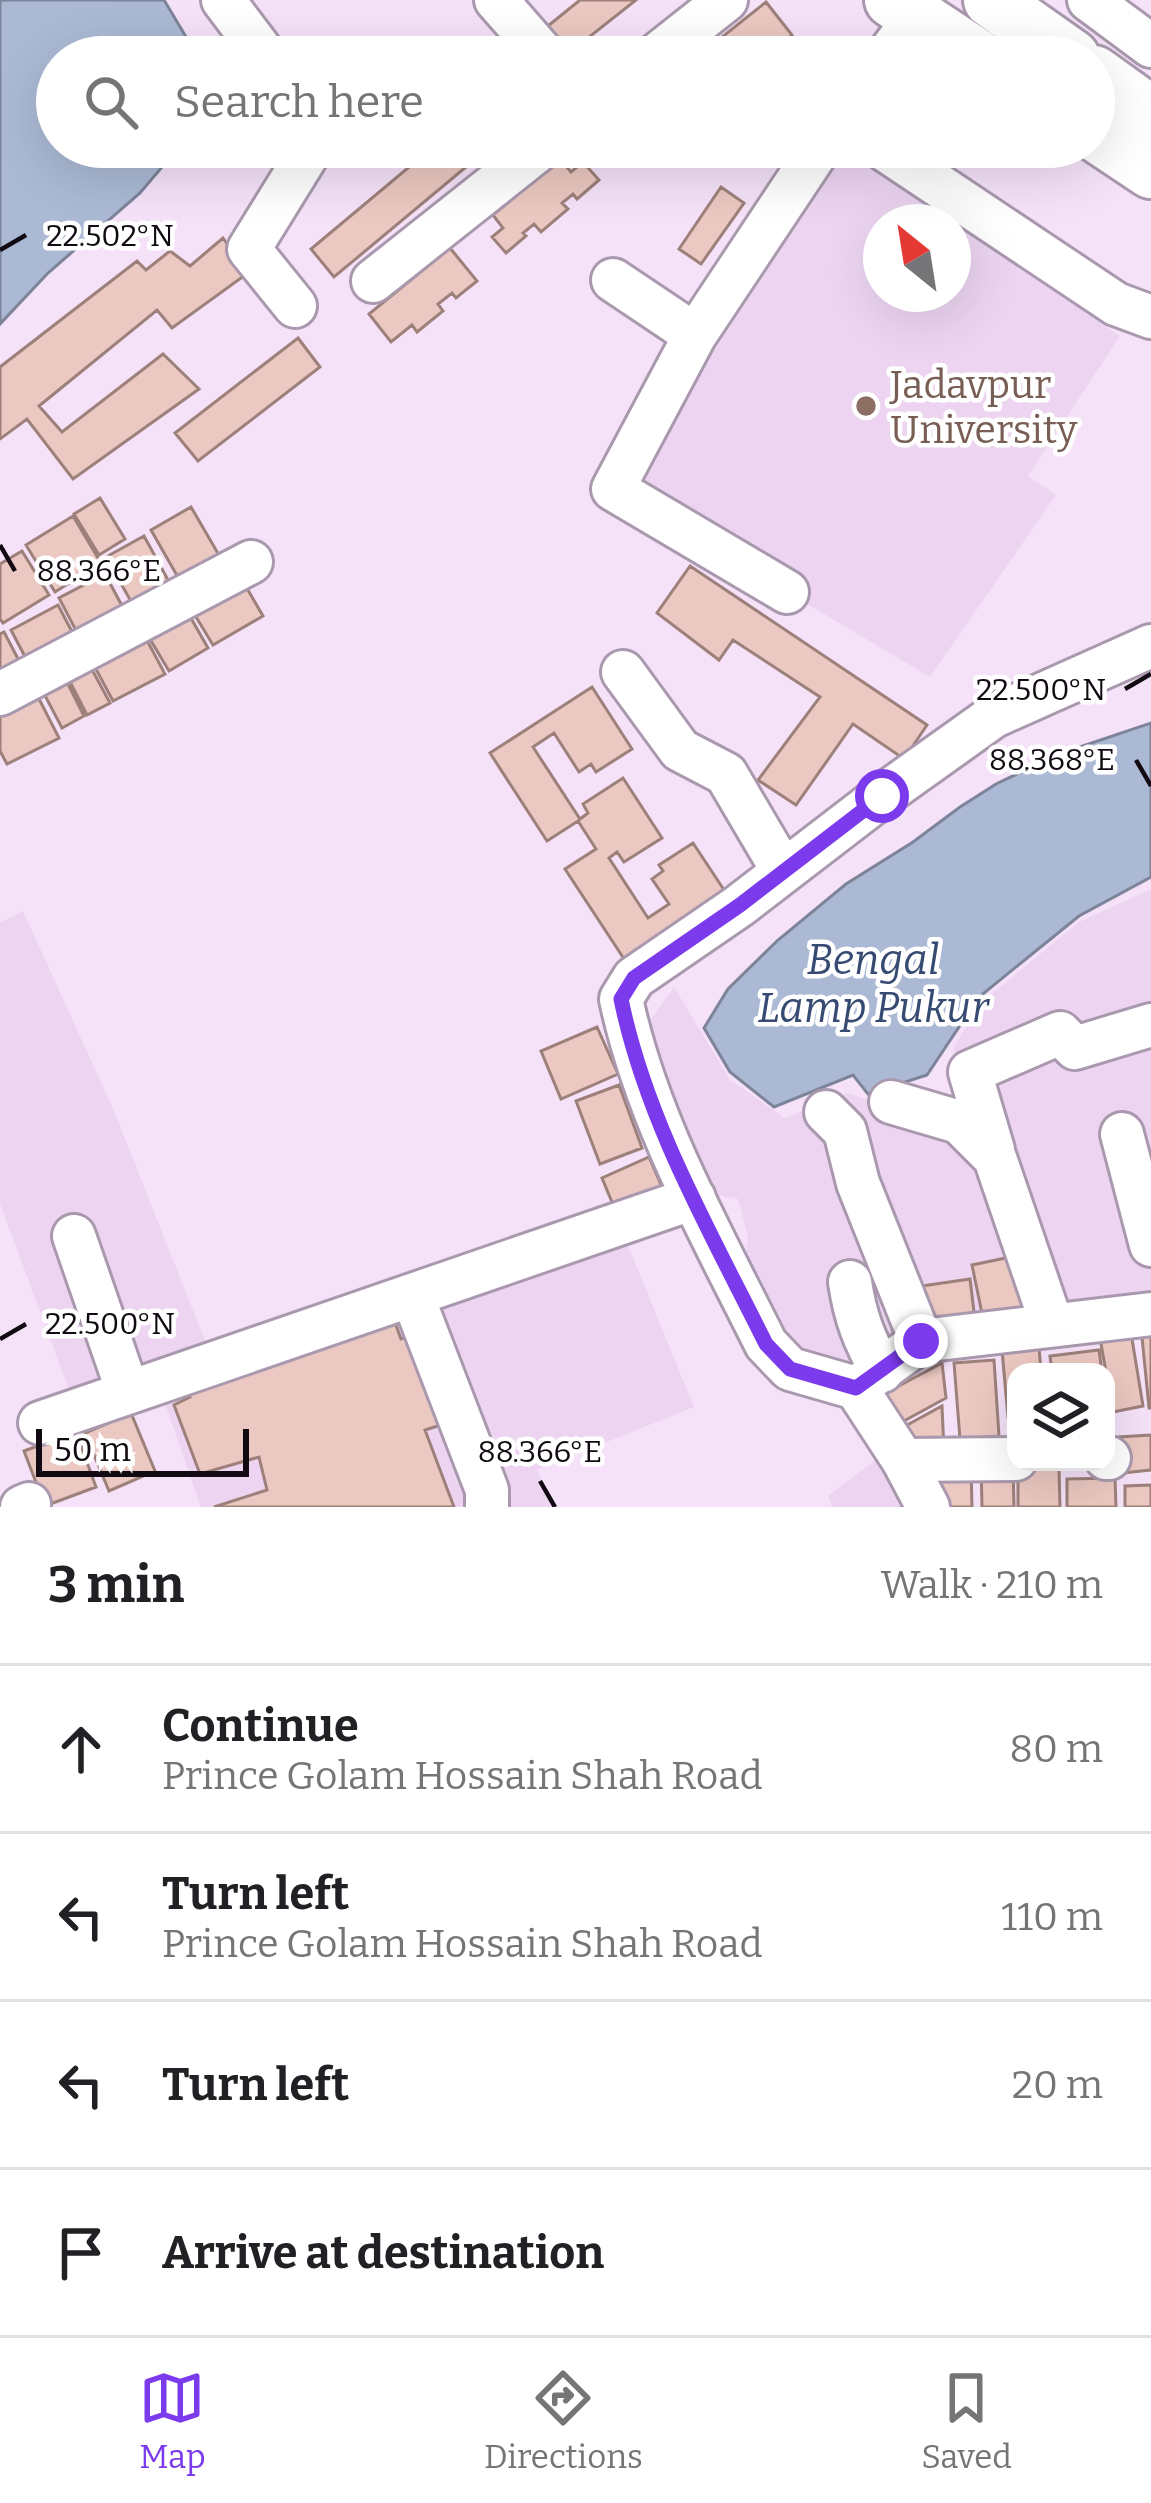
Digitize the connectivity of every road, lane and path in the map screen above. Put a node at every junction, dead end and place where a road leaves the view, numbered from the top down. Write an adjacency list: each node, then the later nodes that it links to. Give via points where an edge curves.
1 (223, 0): 6 (street)
2 (496, 0): 7 (street)
3 (726, 0): 8 (street)
4 (991, 0): 9 (main road)
5 (1089, 0): 10 (street)
6 (250, 36)
7 (528, 36)
8 (681, 36)
9 (1042, 36)
10 (1151, 46)
11 (1115, 86): 12 (main road)
12 (1148, 106)
13 (1115, 148): 18 (main road)
14 (299, 168): 21 (street, via 249,249)
15 (516, 168): 20 (street)
16 (806, 168): 23 (street)
17 (912, 168): 22 (street, via 1116,304)
18 (1151, 171)
19 (613, 280): 23 (street)
20 (374, 281)
21 (295, 306)
22 (1151, 317)
23 (695, 335): 25 (street, via 614,489)
24 (251, 562): 28 (street)
25 (787, 592)
26 (1151, 646): 29 (street, via 994,716)
27 (623, 672): 29 (street, via 680,750 726,775)
28 (0, 694)
29 (783, 871): 35 (street, via 634,978 621,999 661,1128)
30 (1151, 1024): 34 (street, via 1075,1048 1060,1033 970,1072)
31 (891, 1102): 34 (street, via 959,1122)
32 (826, 1112): 42 (street, via 845,1131)
33 (1122, 1134): 36 (street)
34 (995, 1158): 41 (street)
35 (694, 1198): 39 (street); 43 (street, via 766,1344 790,1369)
36 (1150, 1235)
37 (74, 1236): 44 (street)
38 (850, 1282): 43 (street)
39 (412, 1295): 44 (street); 48 (street, via 488,1490)
40 (1151, 1314): 41 (street)
41 (1052, 1325): 42 (street)
42 (921, 1341): 43 (street)
43 (870, 1380): 47 (street)
44 (128, 1392): 45 (street)
45 (40, 1423)
46 (1007, 1459): 47 (street)
47 (903, 1460): 49 (street)
48 (487, 1507)
49 (928, 1507)

